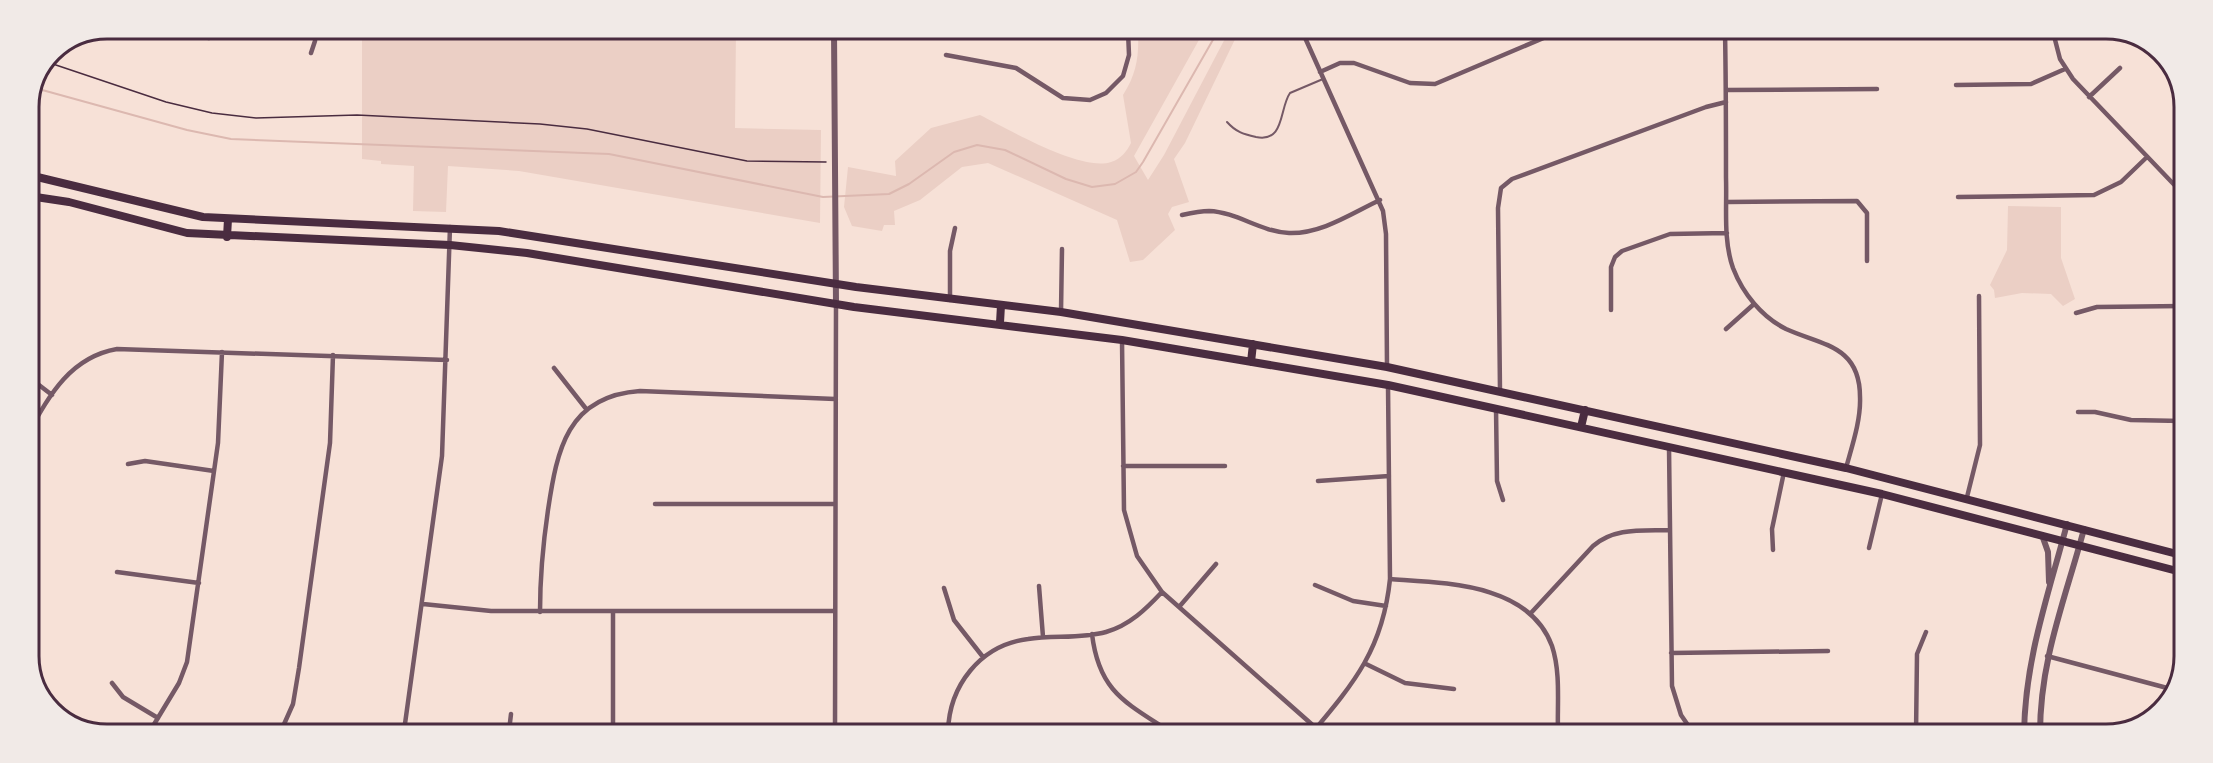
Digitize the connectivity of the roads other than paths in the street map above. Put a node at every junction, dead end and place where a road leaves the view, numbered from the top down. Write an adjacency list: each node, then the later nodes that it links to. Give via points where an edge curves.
1 (315, 39): 8 (street)
2 (834, 39): 36 (street)
3 (1128, 39): 9 (street, via 1123,76 1106,93 1090,100 1063,98 1016,68)
4 (1306, 39): 12 (street)
5 (1541, 39): 12 (street, via 1435,84 1410,83 1354,63 1340,63)
6 (1725, 39): 16 (street)
7 (2054, 39): 11 (street)
8 (311, 53)
9 (946, 55)
10 (2120, 68): 17 (street)
11 (2065, 69): 14 (street, via 2037,84); 17 (street)
12 (1320, 72): 13 (street)
13 (1323, 80): 19 (lane, via 1290,93 1281,124 1269,137 1238,132); 25 (street)
14 (1956, 85)
15 (1877, 89): 16 (street)
16 (1726, 90): 18 (street)
17 (2089, 97): 20 (street)
18 (1726, 102): 26 (street); 58 (street, via 1706,106 1512,179 1501,188)
19 (1227, 122)
20 (2147, 157): 22 (street); 23 (street, via 2121,182 2094,195)
21 (39, 178): 28 (main road, via 176,213)
22 (2174, 183)
23 (1958, 197)
24 (39, 198): 32 (main road, via 172,231)
25 (1380, 200): 27 (street, via 1324,227 1300,233 1278,232 1218,212); 54 (street, via 1386,234)
26 (1727, 202): 31 (street); 35 (street, via 1857,201 1867,213)
27 (1182, 215)
28 (228, 219): 29 (main road); 32 (main road)
29 (450, 227): 33 (street); 36 (main road, via 545,237)
30 (955, 228): 38 (street, via 950,251)
31 (1727, 233): 40 (street, via 1732,266); 43 (street, via 1670,234 1622,251 1611,267)
32 (227, 237): 33 (main road)
33 (450, 245): 39 (main road, via 539,255); 52 (street)
34 (1062, 249): 44 (street)
35 (1867, 261)
36 (834, 284): 38 (main road); 39 (street)
37 (1979, 296): 78 (street, via 1980,438)
38 (950, 300): 41 (main road)
39 (836, 304): 46 (main road); 60 (street)
40 (1754, 304): 47 (street); 72 (street, via 1787,329 1835,348 1855,372 1860,404)
41 (1001, 305): 44 (main road); 46 (main road)
42 (2174, 306): 45 (street, via 2097,307)
43 (1611, 310)
44 (1061, 312): 49 (main road)
45 (2076, 312)
46 (1000, 323): 48 (main road)
47 (1726, 329)
48 (1122, 340): 53 (main road); 70 (street)
49 (1253, 344): 53 (main road); 54 (main road)
50 (222, 352): 51 (street); 59 (street, via 126,348 107,351 74,366); 73 (street)
51 (333, 355): 52 (street); 122 (street, via 330,443 303,645 293,704)
52 (447, 360): 101 (street, via 442,456)
53 (1251, 362): 56 (main road)
54 (1387, 367): 58 (main road)
55 (554, 368): 62 (street)
56 (1388, 384): 61 (main road); 75 (street)
57 (39, 385): 59 (street)
58 (1500, 391): 63 (main road)
59 (52, 395): 65 (street)
60 (834, 399): 62 (street, via 640,391 617,395); 81 (street)
61 (1496, 408): 67 (main road); 79 (street, via 1497,481)
62 (586, 410): 106 (street, via 568,431 557,455 540,569)
63 (1585, 410): 67 (main road); 72 (main road)
64 (2078, 412): 66 (street, via 2131,420)
65 (39, 416)
66 (2174, 421)
67 (1581, 427): 68 (main road)
68 (1669, 447): 74 (main road); 84 (street)
69 (128, 464): 73 (street, via 145,461)
70 (1123, 466): 71 (street); 99 (street, via 1128,530 1144,567)
71 (1225, 466)
72 (1846, 468): 78 (main road)
73 (214, 471): 95 (street)
74 (1784, 472): 77 (main road); 89 (street, via 1772,529)
75 (1389, 476): 76 (street); 94 (street)
76 (1318, 481)
77 (1882, 494): 85 (main road); 88 (street)
78 (1967, 497): 82 (main road)
79 (1503, 500)
80 (655, 504): 81 (street)
81 (834, 504): 105 (street)
82 (2067, 524): 83 (main road); 86 (street)
83 (2084, 529): 87 (street); 90 (main road)
84 (1670, 530): 107 (street, via 1626,531 1605,537); 112 (street)
85 (2042, 535): 86 (main road); 100 (street, via 2048,552)
86 (2063, 541): 87 (main road); 100 (street)
87 (2080, 545): 92 (main road); 113 (street)
88 (1869, 548)
89 (1773, 550)
90 (2174, 553)
91 (1216, 564): 103 (street)
92 (2174, 570)
93 (117, 572): 95 (street)
94 (1390, 579): 102 (street); 107 (street, via 1492,594 1509,599)
95 (199, 583): 120 (street, via 188,662)
96 (1315, 585): 102 (street, via 1353,601)
97 (1039, 586): 110 (street)
98 (944, 588): 114 (street, via 954,620)
99 (1162, 592): 103 (street); 109 (street, via 1134,619 1107,632)
100 (2049, 592): 134 (street, via 2026,683)
101 (423, 604): 106 (street, via 477,611); 123 (street)
102 (1386, 606): 115 (street)
103 (1179, 607): 129 (street)
104 (613, 611): 105 (street); 106 (street); 125 (street)
105 (835, 611): 126 (street)
106 (540, 612)
107 (1530, 614): 131 (street, via 1548,637 1555,658)
108 (1926, 632): 133 (street, via 1917,654)
109 (1092, 634): 110 (street); 128 (street, via 1097,663 1109,687)
110 (1043, 637): 114 (street, via 1008,644)
111 (1828, 651): 112 (street)
112 (1671, 653): 132 (street, via 1674,696)
113 (2047, 656): 117 (street); 135 (street)
114 (983, 657): 127 (street, via 959,685)
115 (1366, 664): 118 (street, via 1405,683); 130 (street)
116 (112, 682): 120 (street, via 123,697)
117 (2166, 688)
118 (1454, 689)
119 (511, 714): 124 (street)
120 (158, 718): 121 (street)
121 (154, 724)
122 (284, 724)
123 (405, 724)
124 (510, 724)
125 (613, 724)
126 (835, 724)
127 (949, 724)
128 (1158, 724)
129 (1311, 724)
130 (1319, 724)
131 (1558, 724)
132 (1687, 724)
133 (1916, 724)
134 (2024, 724)
135 (2040, 724)

